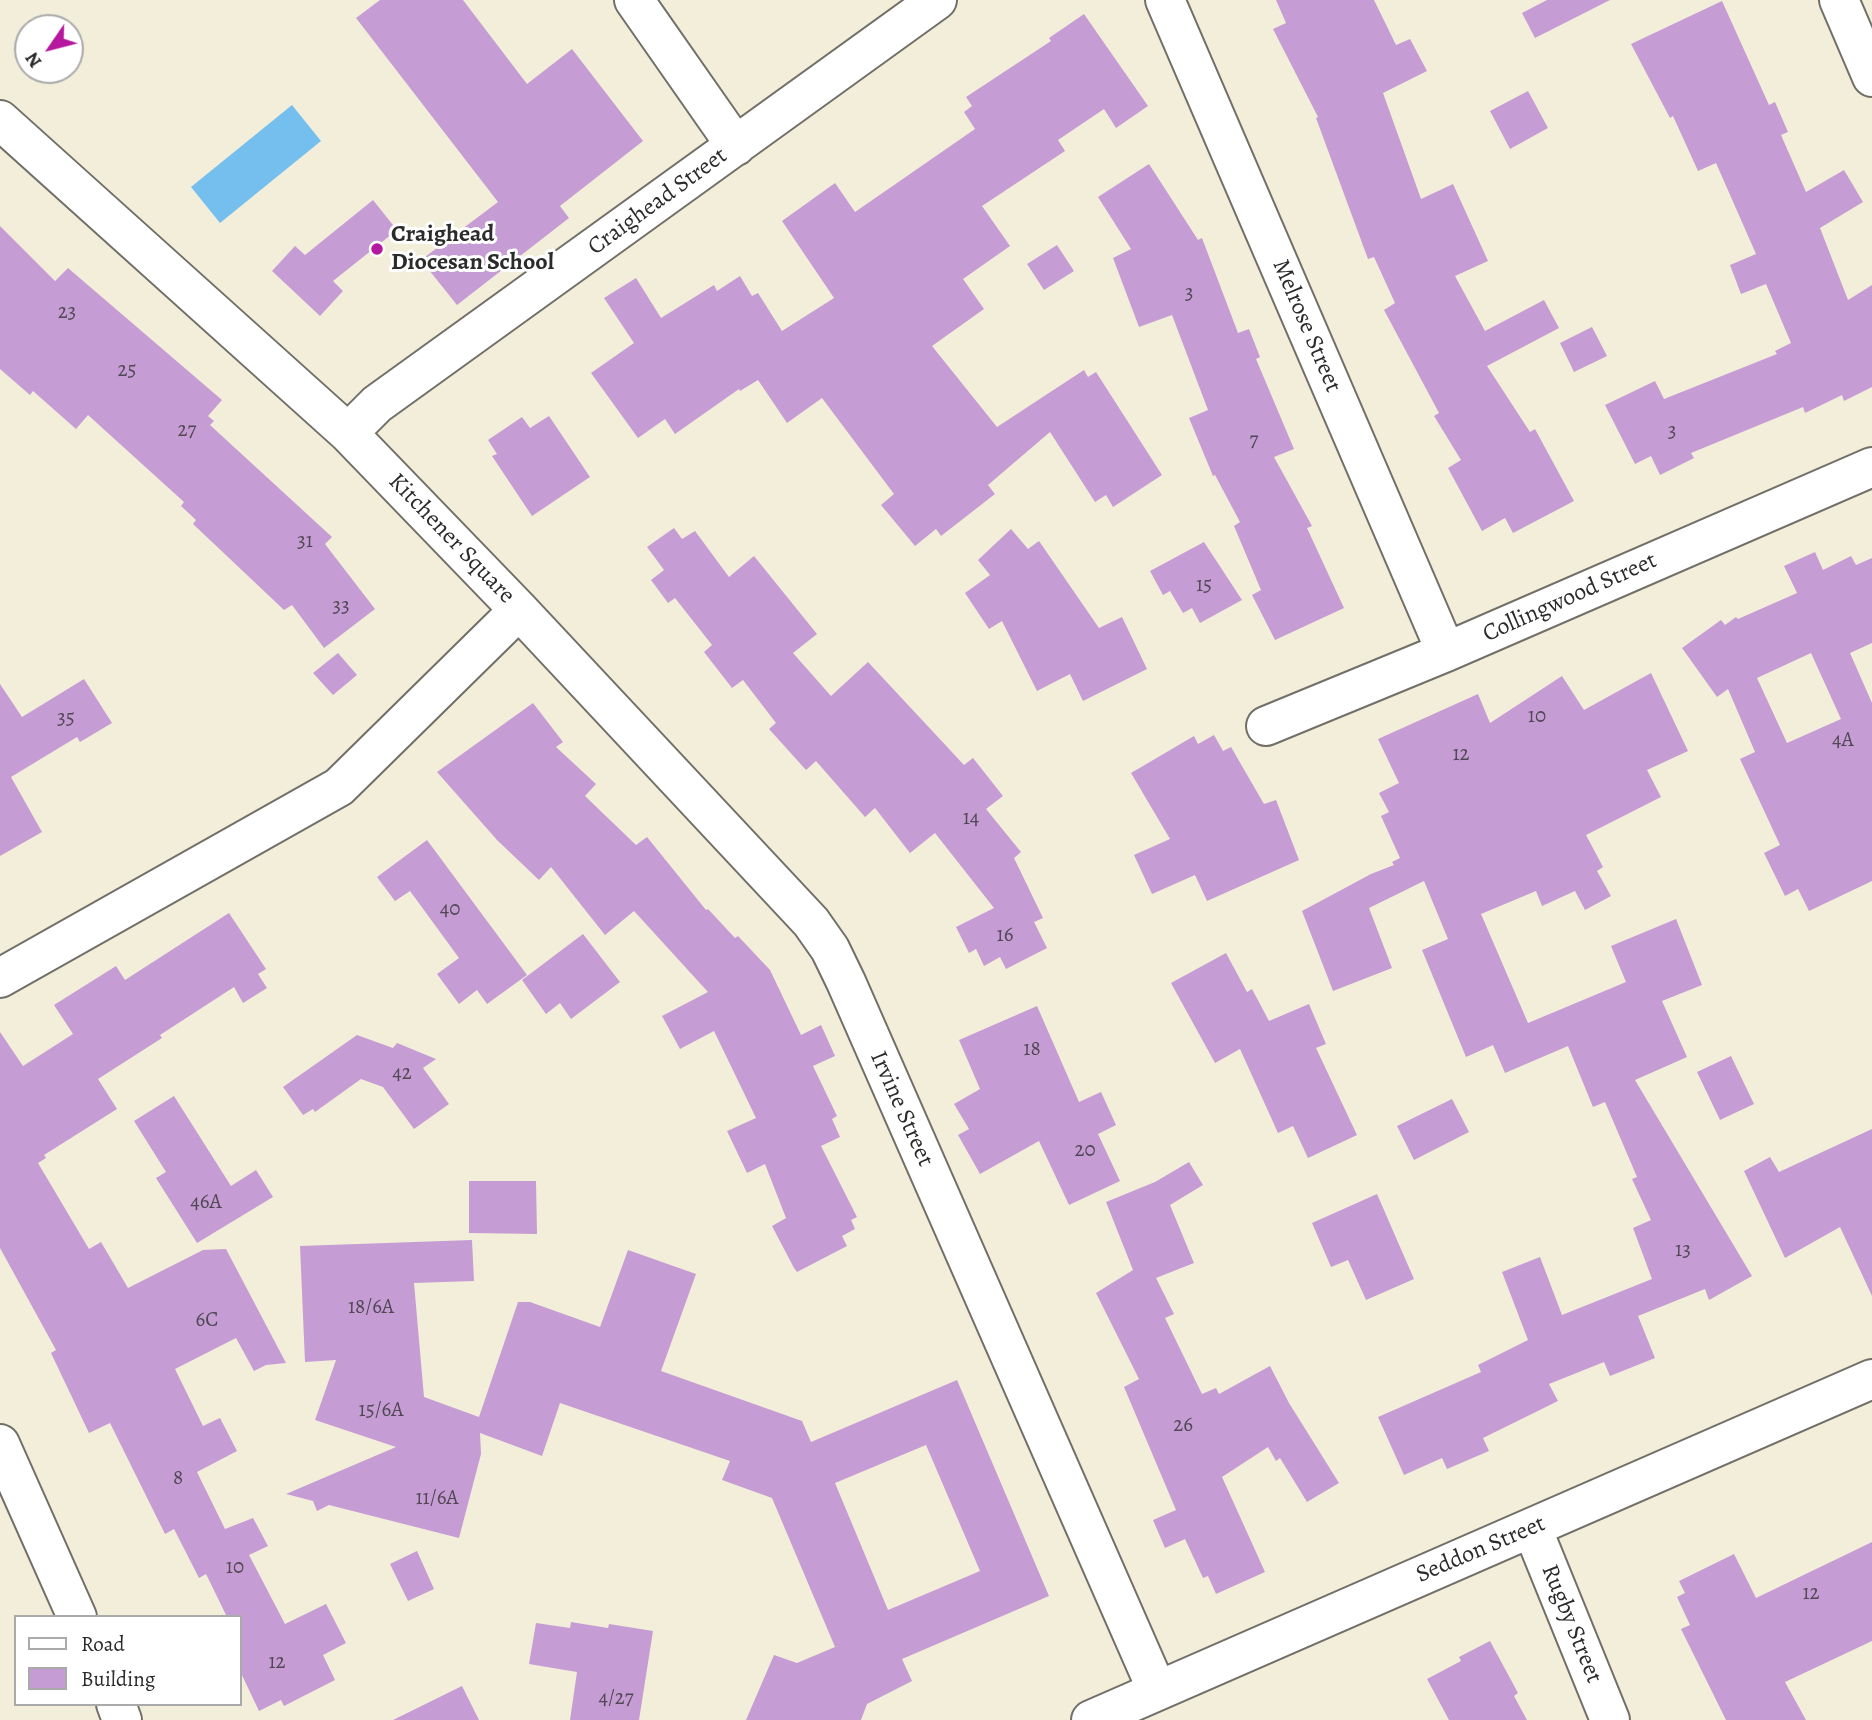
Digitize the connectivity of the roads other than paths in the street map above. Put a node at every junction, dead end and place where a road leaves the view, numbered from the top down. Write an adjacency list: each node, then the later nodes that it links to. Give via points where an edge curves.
1 (634, 0): 7 (street)
2 (937, 0): 7 (street, Craighead Street)
3 (1165, 0): 11 (street, Melrose Street)
4 (1839, 0): 5 (street)
5 (1872, 77)
6 (0, 120): 8 (street, Kitchener Square)
7 (736, 145): 8 (street, Craighead Street, via 377,404)
8 (348, 433): 10 (street, Kitchener Square)
9 (1872, 467): 11 (street, Collingwood Street)
10 (519, 610): 13 (street, Kitchener Square, via 339,787); 18 (street, Irvine Street, via 802,912 830,948)
11 (1446, 652): 12 (street, Collingwood Street)
12 (1266, 726)
13 (0, 978)
14 (1872, 1379): 16 (street, Seddon Street)
15 (0, 1444): 17 (street)
16 (1532, 1528): 18 (street, Seddon Street); 20 (street, Rugby Street)
17 (76, 1615)
18 (1157, 1690): 19 (street, Seddon Street)
19 (1091, 1720)
20 (1610, 1720)

